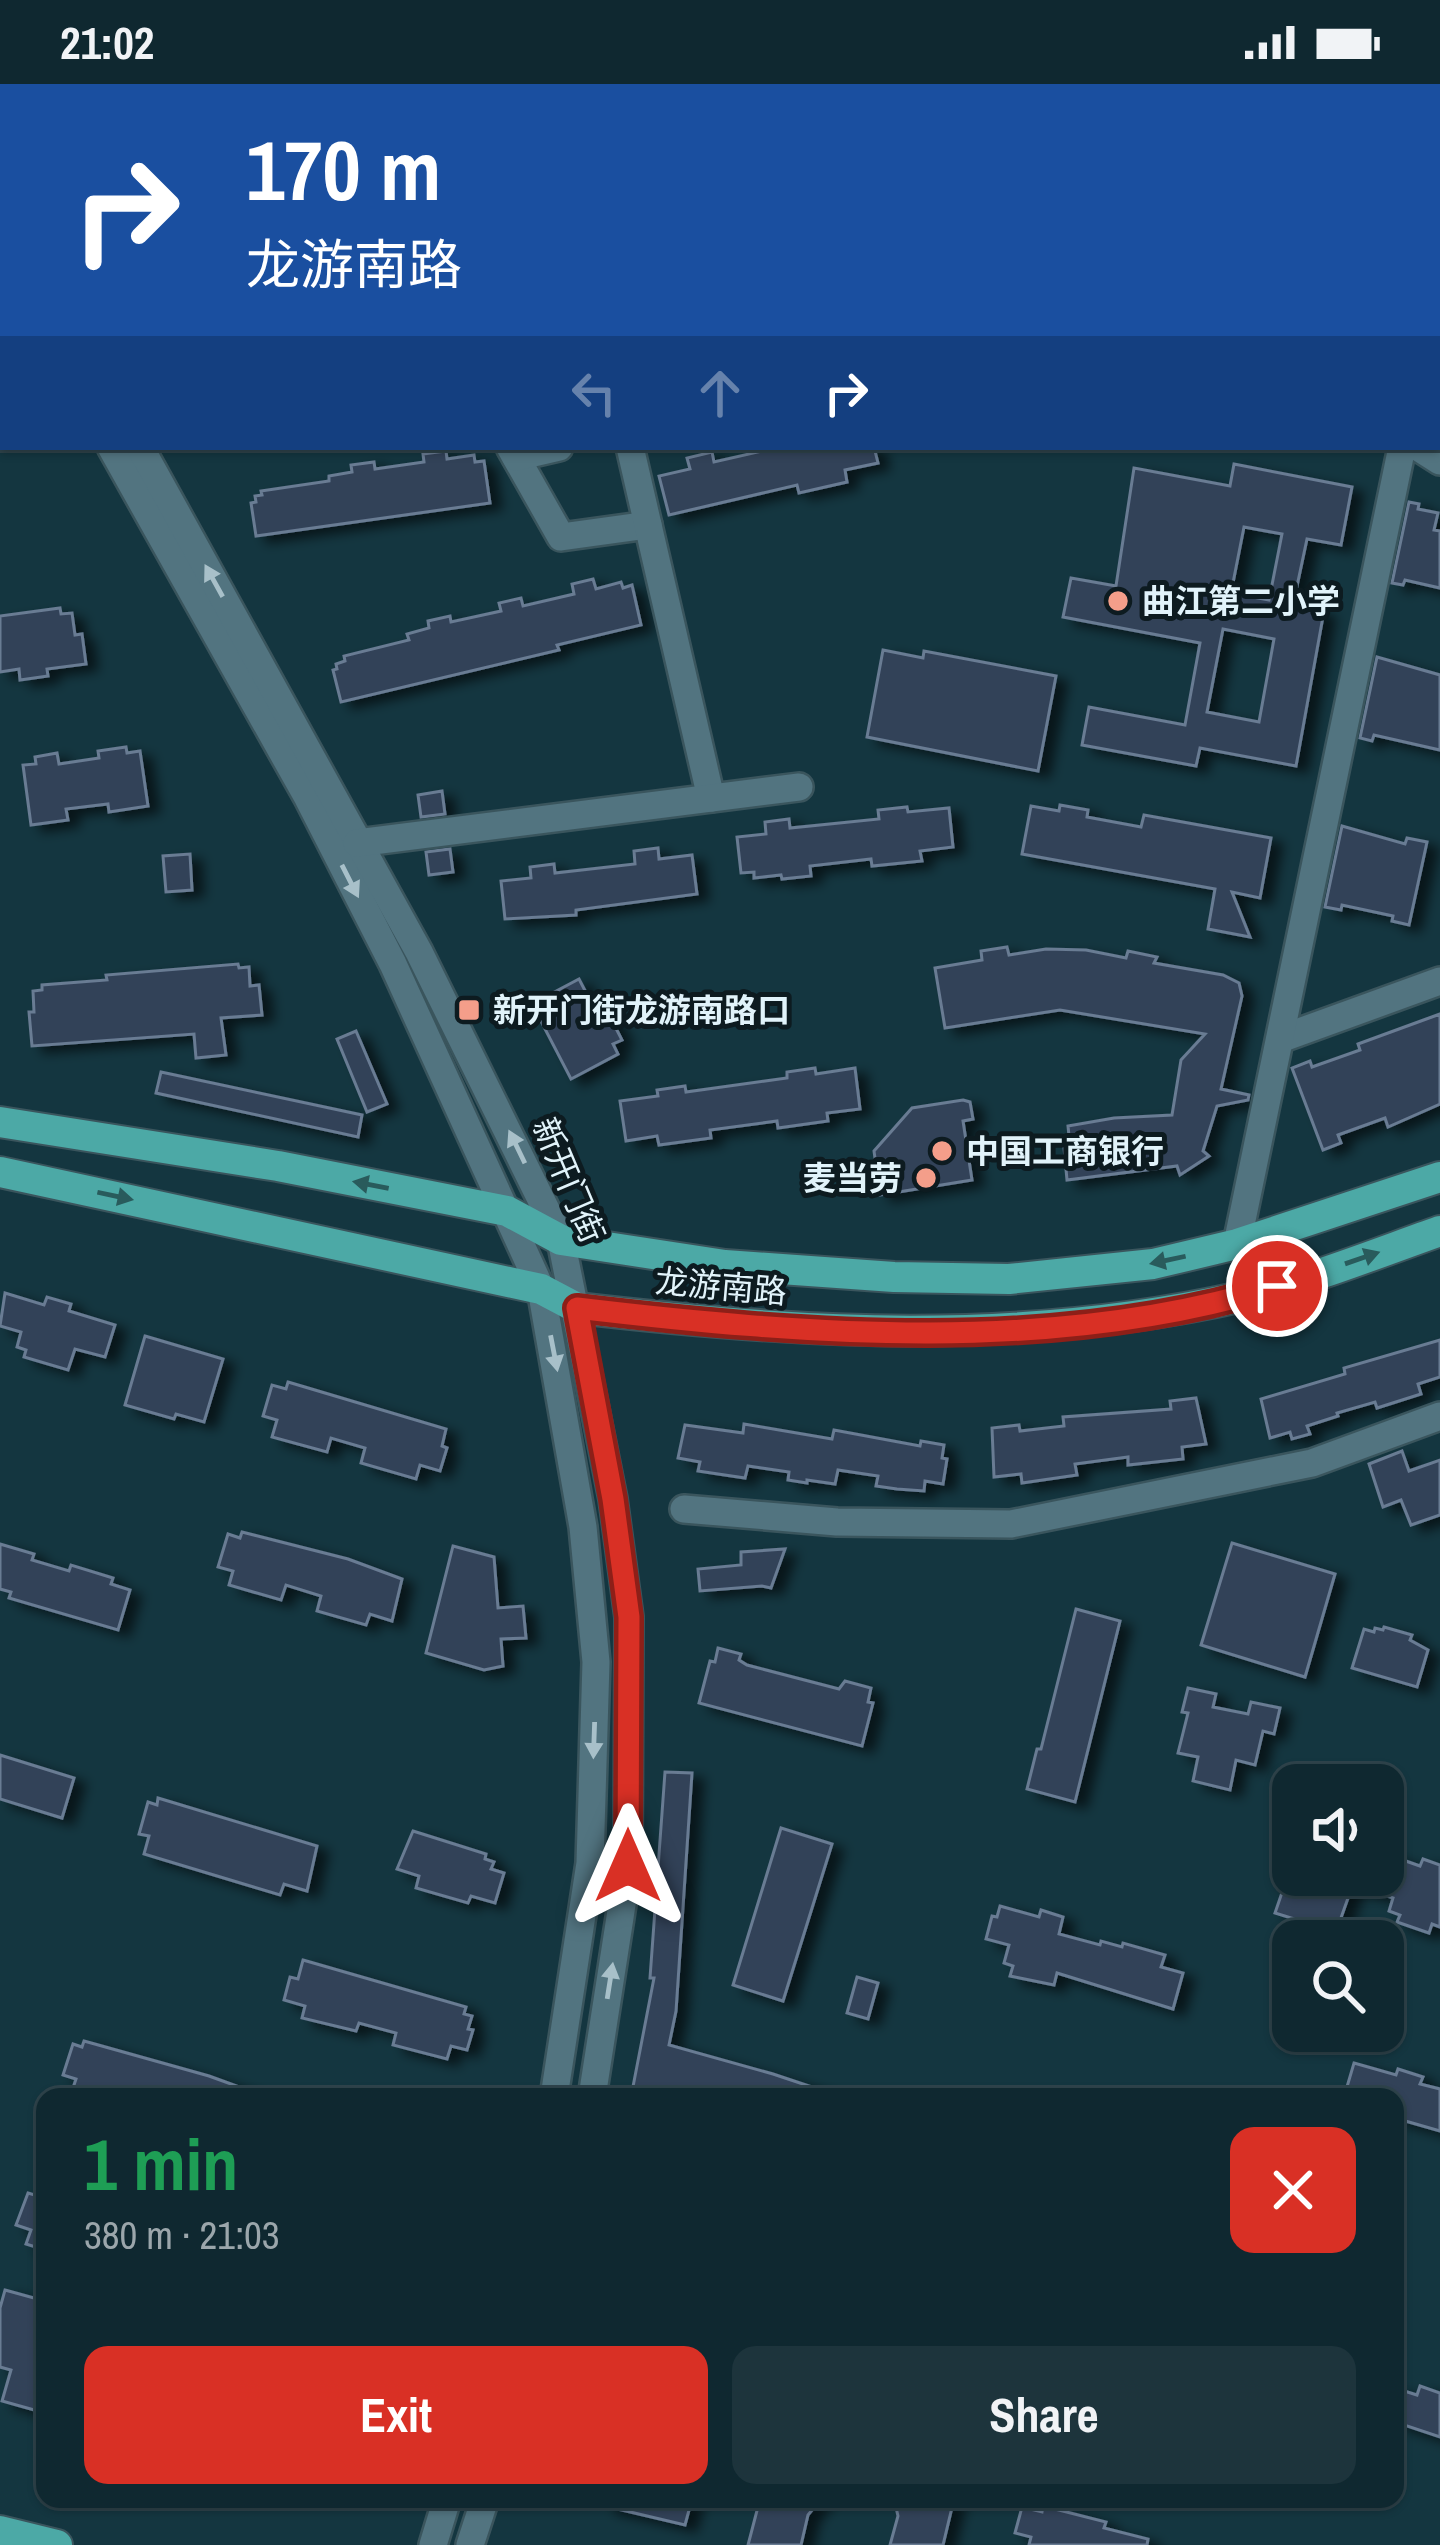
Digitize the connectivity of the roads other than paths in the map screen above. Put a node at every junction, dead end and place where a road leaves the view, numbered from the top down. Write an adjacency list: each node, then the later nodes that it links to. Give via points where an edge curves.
1 (113, 450): 15 (street, 新开门街, one-way to 15, via 308,798)
2 (142, 450): 9 (street, 新开门街, one-way to 2)
3 (630, 450): 6 (street)
4 (1401, 450): 11 (street)
5 (513, 452): 6 (street, via 561,537)
6 (648, 526): 8 (street)
7 (799, 787): 8 (street)
8 (712, 798): 9 (street)
9 (357, 843): 17 (street, 新开门街, one-way to 9)
10 (1440, 981): 11 (street)
11 (1280, 1039): 18 (street)
12 (0, 1122): 15 (main road, 龙游南路, one-way to 12)
13 (0, 1172): 19 (main road, 龙游南路, one-way to 19)
14 (1440, 1177): 18 (main road, 龙游南路)
15 (507, 1211): 17 (main road, 龙游南路); 19 (street, 新开门街)
16 (1440, 1231): 20 (main road, 龙游南路, one-way to 16, via 875,1333 1076,1324 1245,1296)
17 (561, 1240): 18 (main road, 龙游南路, one-way to 17, via 1153,1264 1009,1279 725,1265); 20 (street, 新开门街)
18 (1237, 1244)
19 (541, 1289): 20 (main road, 龙游南路); 23 (street, 新开门街, one-way to 23, via 583,1527 596,1662 590,1863)
20 (577, 1308): 24 (street, 新开门街, one-way to 20, via 628,1866 629,1617)
21 (1440, 1416): 22 (street, via 1312,1463 1011,1524)
22 (684, 1509)
23 (555, 2088)
24 (593, 2088)
25 (445, 2508): 29 (street)
26 (482, 2508): 30 (street)
27 (0, 2531): 28 (main road)
28 (58, 2545)
29 (434, 2545)
30 (470, 2545)

